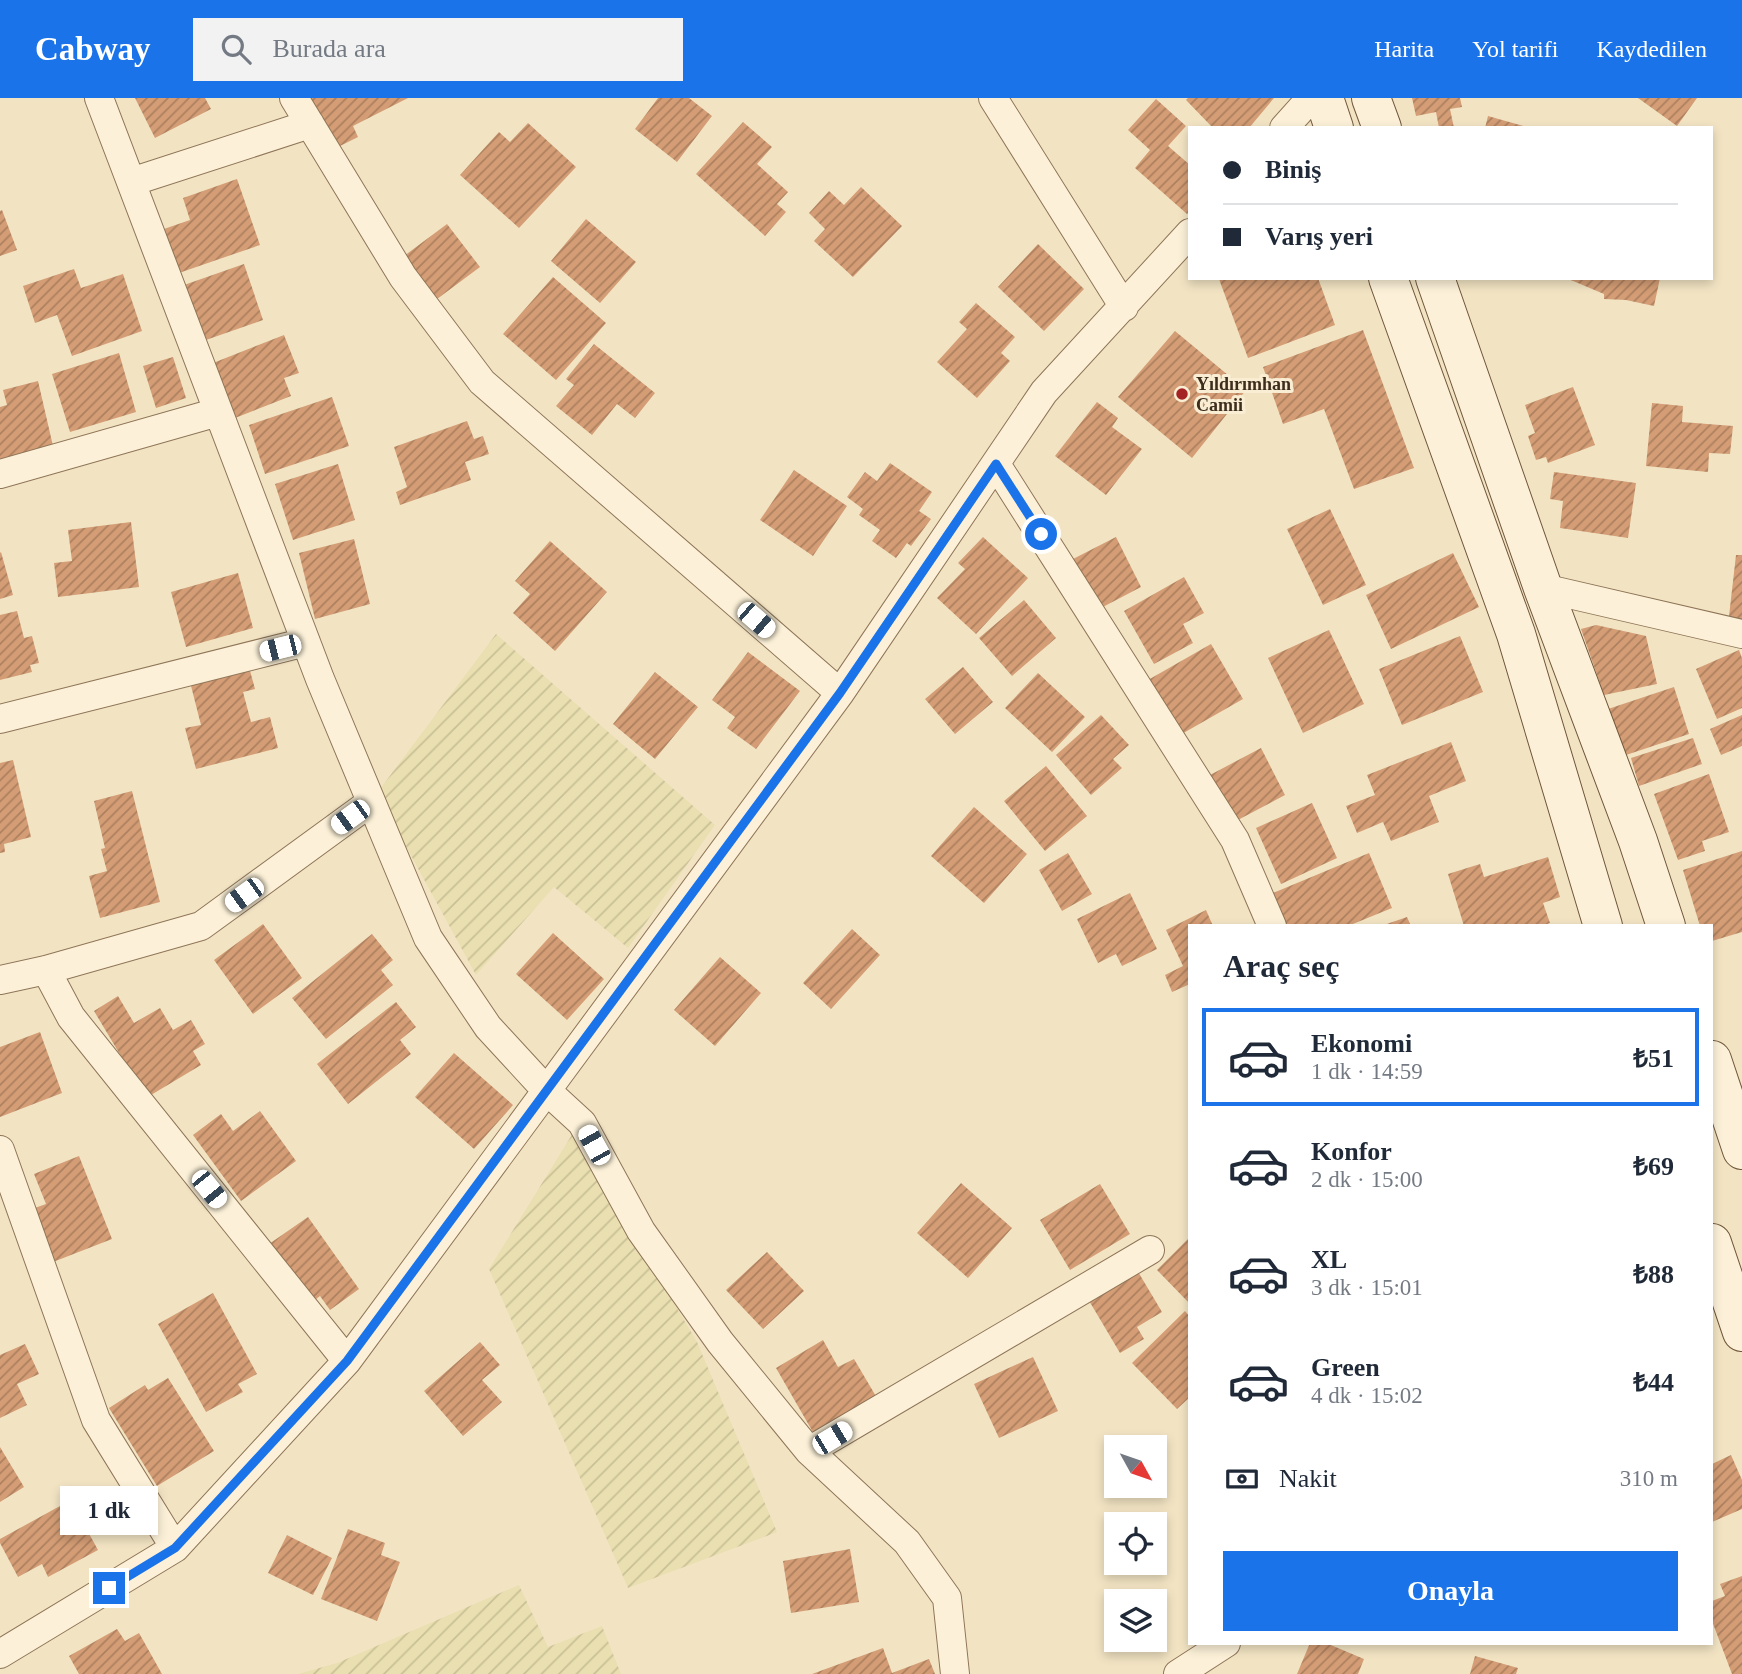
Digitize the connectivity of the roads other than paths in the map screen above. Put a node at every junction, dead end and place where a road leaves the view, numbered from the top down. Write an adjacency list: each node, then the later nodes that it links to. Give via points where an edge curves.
1 (99, 98): 11 (street)
2 (294, 98): 7 (street)
3 (993, 98): 15 (street)
4 (1311, 98): 8 (street)
5 (1324, 98): 9 (main road)
6 (1371, 98): 10 (main road)
7 (310, 124): 11 (street); 22 (street, via 403,277 482,382)
8 (1286, 126)
9 (1333, 126)
10 (1381, 126)
11 (131, 182): 16 (street)
12 (1188, 235): 15 (street)
13 (1389, 280): 26 (main road, via 1516,634)
14 (1436, 280): 19 (main road)
15 (1124, 307): 17 (street, via 1044,392)
16 (218, 412): 18 (street); 21 (street)
17 (996, 464): 22 (street); 25 (street, via 1236,840)
18 (0, 474)
19 (1544, 588): 20 (street); 27 (main road)
20 (1742, 634)
21 (306, 642): 23 (street); 24 (street)
22 (840, 693): 31 (street)
23 (0, 719)
24 (371, 802): 28 (street, via 201,926); 31 (street, via 428,938 488,1027)
25 (1271, 924)
26 (1602, 924)
27 (1665, 924)
28 (46, 970): 29 (street); 37 (street, via 71,1017)
29 (0, 980)
30 (1713, 1062): 33 (main road)
31 (546, 1090): 37 (street); 38 (street, via 582,1123 641,1231 720,1342)
32 (0, 1150): 39 (street, via 96,1420)
33 (1742, 1150)
34 (1713, 1246): 36 (main road)
35 (1150, 1250): 38 (street)
36 (1742, 1332)
37 (347, 1361): 39 (street)
38 (809, 1451): 42 (street, via 907,1542 947,1598)
39 (175, 1548): 41 (street)
40 (1223, 1645): 43 (street)
41 (0, 1654)
42 (955, 1674)
43 (1178, 1674)

